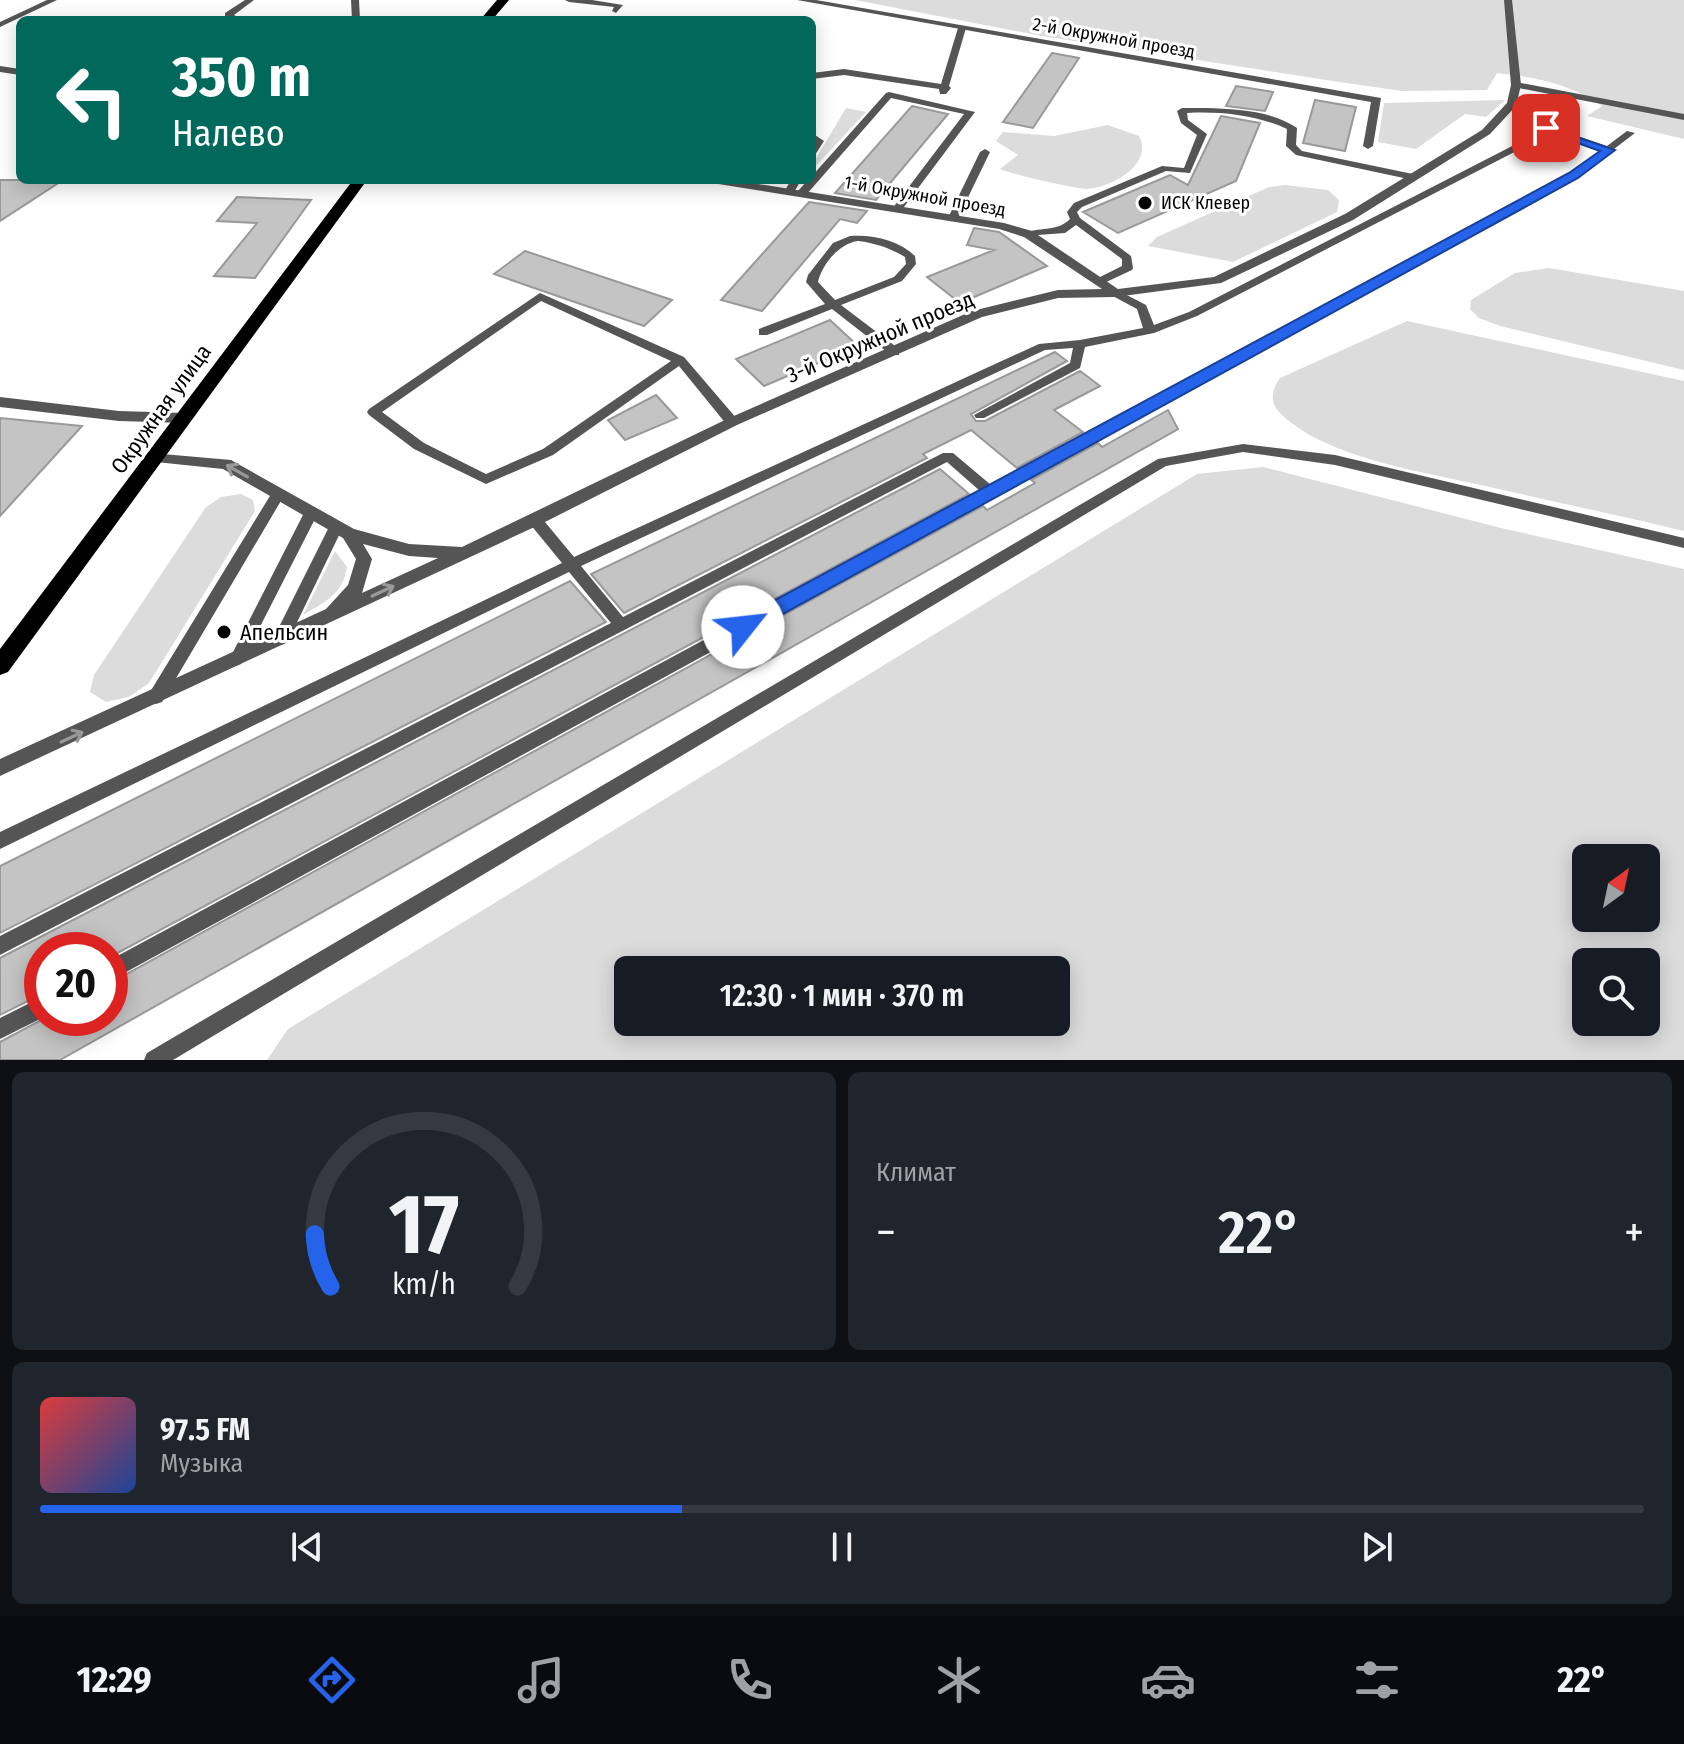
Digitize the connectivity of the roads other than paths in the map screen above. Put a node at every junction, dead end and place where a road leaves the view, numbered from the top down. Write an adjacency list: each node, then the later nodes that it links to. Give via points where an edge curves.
1 (250, 0): 8 (lane)
2 (503, 0): 9 (main road)
3 (569, 0): 10 (lane, via 619,5)
4 (801, 0): 11 (street, 2-й Окружной проезд)
5 (1508, 0): 13 (street)
6 (48, 1): 7 (lane)
7 (18, 16)
8 (230, 16)
9 (489, 16)
10 (614, 16)
11 (962, 28): 14 (lane); 20 (street, 2-й Окружной проезд, via 1377,100)
12 (816, 76): 14 (lane, via 844,72)
13 (1516, 85): 16 (lane); 24 (street, 3-й Окружной проезд, via 1512,104 1486,132)
14 (947, 88): 15 (lane)
15 (936, 104): 23 (lane, via 889,95); 31 (lane, via 972,113)
16 (1684, 117)
17 (1560, 119): 18 (lane)
18 (1546, 128): 21 (lane); 38 (lane, via 1219,301)
19 (1630, 133): 21 (lane)
20 (1368, 146)
21 (1609, 150): 48 (lane, via 1573,176)
22 (985, 152): 32 (lane)
23 (816, 177)
24 (1413, 177): 33 (lane, via 1299,153 1291,146 1292,128 1277,122 1182,111 1184,121 1203,139 1187,171 1165,168 1078,205 1072,212); 36 (street, 3-й Окружной проезд, via 1349,217 1217,280)
25 (357, 184): 45 (main road, Окружная улица)
26 (738, 184): 29 (street, 1-й Окружной проезд)
27 (794, 184): 29 (lane)
28 (810, 184): 30 (lane)
29 (789, 192): 30 (street, 1-й Окружной проезд)
30 (802, 193): 31 (street, 1-й Окружной проезд)
31 (897, 209): 32 (street, 1-й Окружной проезд)
32 (953, 218): 34 (street, 1-й Окружной проезд)
33 (1075, 220): 34 (lane, via 1065,230); 35 (lane, via 1127,258 1128,268)
34 (1028, 234): 35 (street, 1-й Окружной проезд)
35 (1098, 282): 36 (street, 1-й Окружной проезд)
36 (1115, 293): 38 (lane, via 1142,307); 41 (street, 3-й Окружной проезд, via 1058,294 977,314)
37 (835, 303): 37 (lane, via 812,282 816,269 838,244 863,239 910,256 911,264 898,279); 39 (lane); 41 (lane)
38 (1150, 330): 40 (lane)
39 (763, 332)
40 (1080, 344): 44 (lane, via 1076,365); 55 (lane, via 1043,347)
41 (895, 352): 46 (street, 3-й Окружной проезд)
42 (680, 360): 42 (lane, via 540,296 373,412 419,446 486,479 548,452); 46 (lane)
43 (0, 402): 45 (street)
44 (980, 415)
45 (185, 418): 47 (main road, Окружная улица)
46 (732, 422): 51 (street, 3-й Окружной проезд)
47 (156, 457): 49 (street, one-way to 47, via 226,464); 60 (main road, Окружная улица)
48 (990, 492): 57 (lane, via 948,456); 65 (lane)
49 (278, 494): 50 (street); 61 (lane)
50 (311, 513): 52 (street); 59 (lane)
51 (535, 520): 54 (street, 3-й Окружной проезд); 55 (lane)
52 (343, 531): 54 (street, via 409,550); 56 (street, via 364,559 356,588); 58 (lane)
53 (1684, 543): 68 (lane, via 1335,460 1243,448 1163,462)
54 (465, 553): 56 (street, 3-й Окружной проезд, one-way to 54)
55 (574, 563): 57 (lane); 63 (lane)
56 (327, 618): 58 (street, 3-й Окружной проезд)
57 (620, 624): 64 (lane)
58 (281, 639): 59 (street, 3-й Окружной проезд)
59 (236, 660): 61 (street, 3-й Окружной проезд)
60 (0, 666)
61 (156, 698): 62 (street, 3-й Окружной проезд, one-way to 61)
62 (0, 768)
63 (0, 841)
64 (0, 946)
65 (128, 960)
66 (24, 1016): 67 (lane)
67 (0, 1029)
68 (154, 1060)

